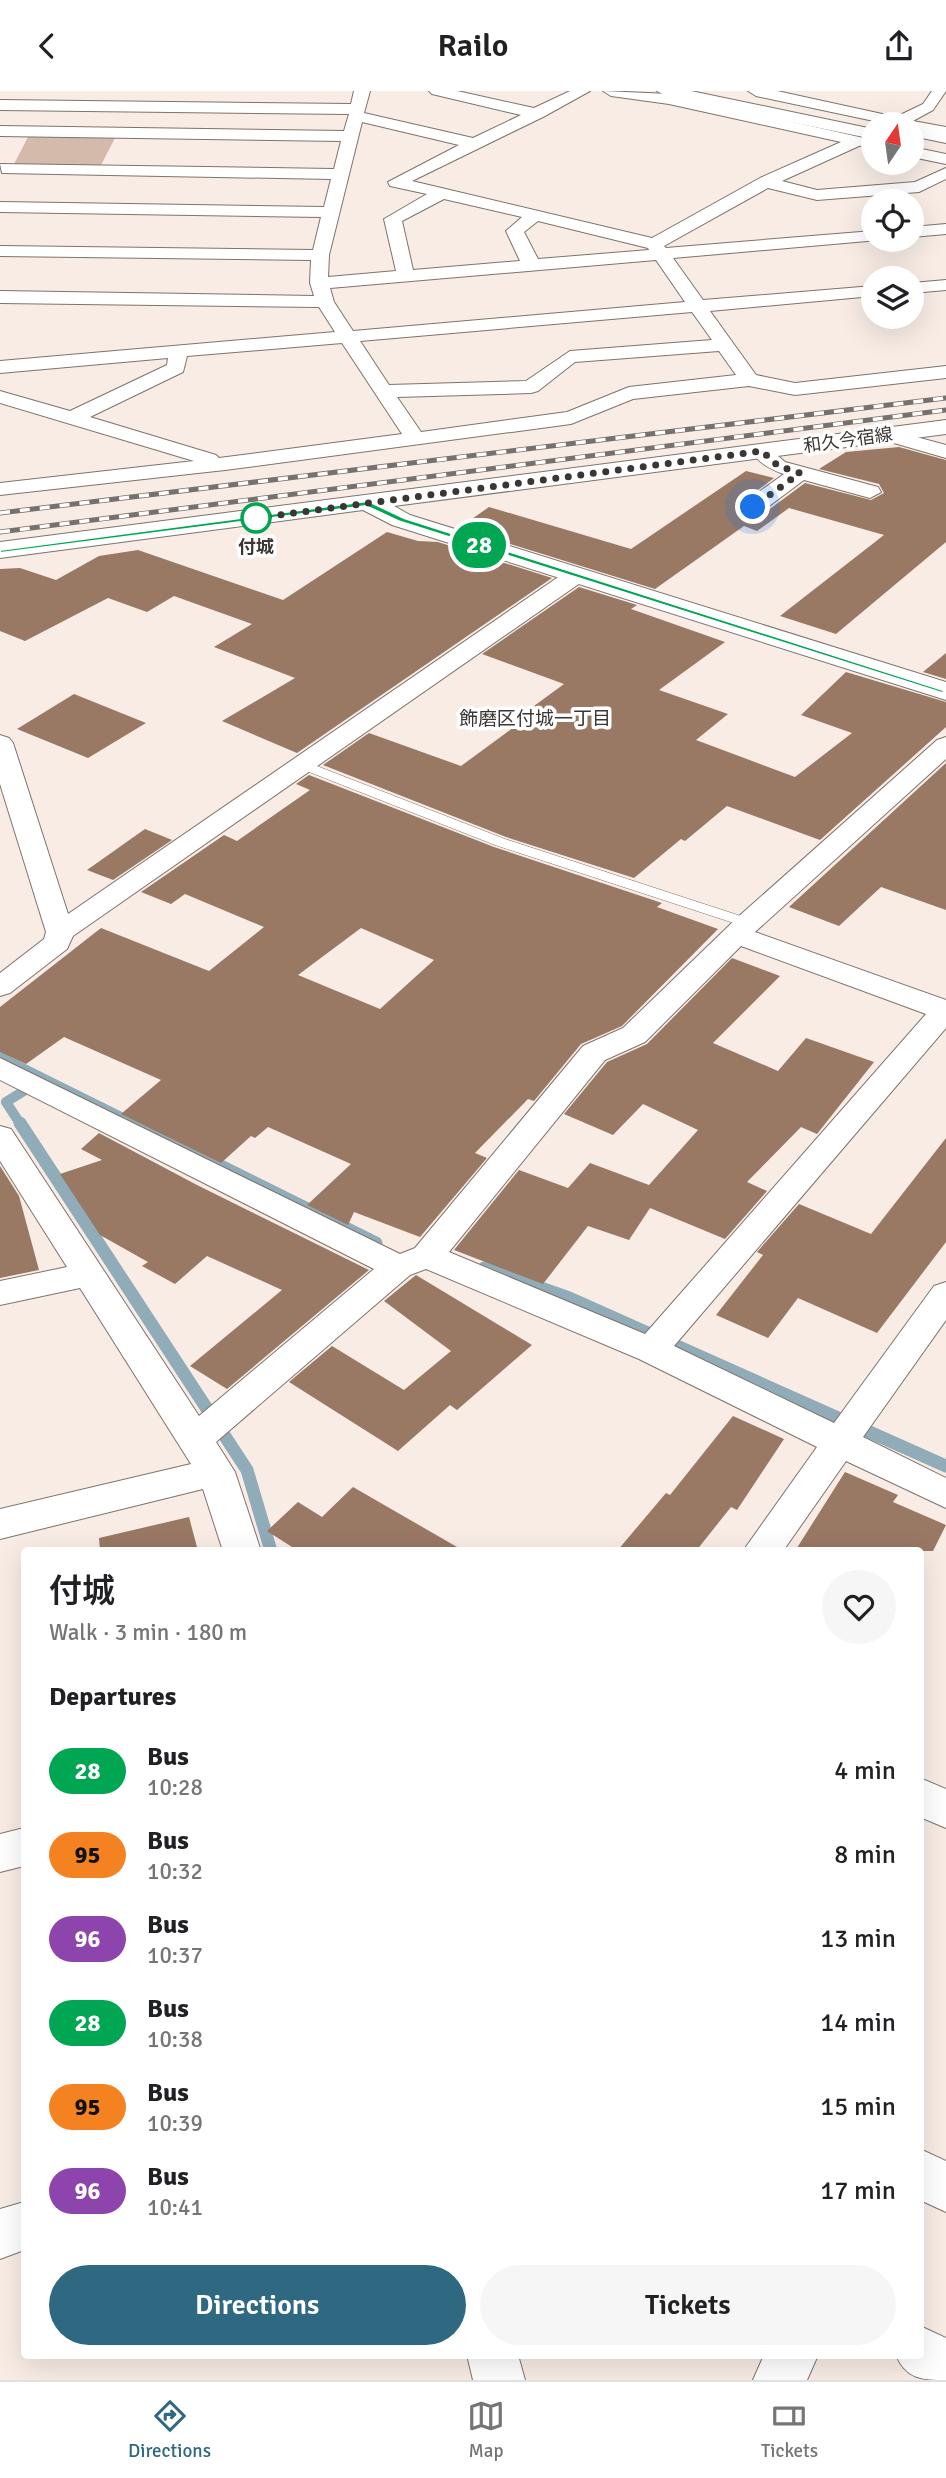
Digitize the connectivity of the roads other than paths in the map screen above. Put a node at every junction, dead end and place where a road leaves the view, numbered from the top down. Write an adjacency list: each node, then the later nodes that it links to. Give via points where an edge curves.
1 (437, 91): 14 (street)
2 (582, 91): 14 (street)
3 (611, 91): 24 (street)
4 (666, 91): 23 (main road)
5 (729, 91): 16 (main road)
6 (756, 91): 15 (street)
7 (940, 91): 11 (street)
8 (41, 98): 9 (street); 10 (street); 19 (street)
9 (0, 105)
10 (359, 105): 22 (street); 27 (street)
11 (928, 107): 12 (street); 13 (street)
12 (946, 107)
13 (922, 112)
14 (538, 114): 27 (street)
15 (861, 115)
16 (861, 120)
17 (924, 129): 21 (street)
18 (0, 131): 19 (street)
19 (24, 131): 22 (street); 32 (street)
20 (924, 131): 25 (main road)
21 (946, 132)
22 (352, 137): 34 (street)
23 (861, 137)
24 (861, 138)
25 (946, 138)
26 (861, 142): 35 (street)
27 (476, 144): 36 (street, via 396,182)
28 (924, 144): 29 (main road)
29 (946, 149)
30 (924, 154): 31 (street)
31 (946, 159)
32 (2, 165): 34 (street)
33 (946, 173): 35 (street, via 919,187 817,195)
34 (342, 174): 38 (street)
35 (766, 182): 43 (street)
36 (442, 193): 39 (street); 47 (street, via 393,219)
37 (0, 207): 38 (street)
38 (332, 212): 45 (street)
39 (535, 215): 43 (street); 46 (street, via 515,231)
40 (946, 229): 41 (street)
41 (924, 231)
42 (861, 237): 43 (street)
43 (658, 250): 46 (street); 54 (street)
44 (0, 251): 45 (street)
45 (320, 255): 48 (street)
46 (532, 266): 47 (street)
47 (407, 277): 48 (street)
48 (319, 283): 53 (street)
49 (946, 285): 50 (street)
50 (924, 287)
51 (861, 292): 54 (street)
52 (0, 297): 53 (street)
53 (325, 302): 55 (street)
54 (697, 306): 55 (street); 56 (street)
55 (349, 334): 58 (street); 63 (street)
56 (724, 345): 62 (street); 63 (street, via 570,357 531,387)
57 (15, 346): 59 (street)
58 (178, 352): 59 (street); 65 (street, via 176,368)
59 (26, 365): 60 (street)
60 (0, 367)
61 (946, 372): 62 (street, via 795,389)
62 (749, 380): 68 (street, via 629,393 571,418)
63 (385, 391): 68 (street)
64 (0, 397): 65 (street)
65 (73, 418): 71 (street)
66 (946, 427): 67 (main road, 和久今宿線)
67 (887, 435): 69 (main road, 和久今宿線); 70 (street)
68 (415, 439): 71 (street)
69 (762, 451): 72 (street, via 778,466); 76 (main road, 和久今宿線)
70 (946, 452)
71 (225, 464): 73 (street)
72 (800, 473): 74 (street); 77 (street)
73 (0, 489)
74 (870, 493)
75 (731, 500): 77 (street)
76 (368, 503): 79 (main road, 和久今宿線); 80 (main road, via 401,520)
77 (753, 507): 78 (street)
78 (779, 515)
79 (0, 550)
80 (575, 576): 81 (main road); 84 (street)
81 (946, 691)
82 (0, 743): 86 (street)
83 (946, 745): 85 (street)
84 (304, 765): 85 (lane, via 500,842); 86 (street)
85 (743, 929): 88 (street); 91 (street, via 634,1035 594,1053)
86 (60, 932): 87 (street, via 57,943)
87 (0, 987)
88 (946, 1010): 95 (street)
89 (0, 1069): 91 (street)
90 (0, 1136): 92 (street)
91 (413, 1262): 95 (street); 96 (street)
92 (89, 1274): 93 (street); 96 (street)
93 (0, 1293)
94 (946, 1294): 97 (street)
95 (651, 1350): 97 (street)
96 (195, 1439): 98 (street)
97 (839, 1441): 99 (street); 102 (street)
98 (216, 1472): 100 (street); 101 (street)
99 (946, 1494)
100 (0, 1524)
101 (241, 1547)
102 (765, 1547)
103 (924, 1798): 104 (street)
104 (946, 1810)
105 (21, 1848): 106 (street)
106 (0, 1853)
107 (924, 2175): 108 (street)
108 (946, 2188)
109 (21, 2227): 110 (street)
110 (0, 2234)
111 (924, 2354): 114 (street)
112 (493, 2359): 115 (street)
113 (791, 2359): 116 (street)
114 (946, 2368)
115 (499, 2380)
116 (779, 2380)

